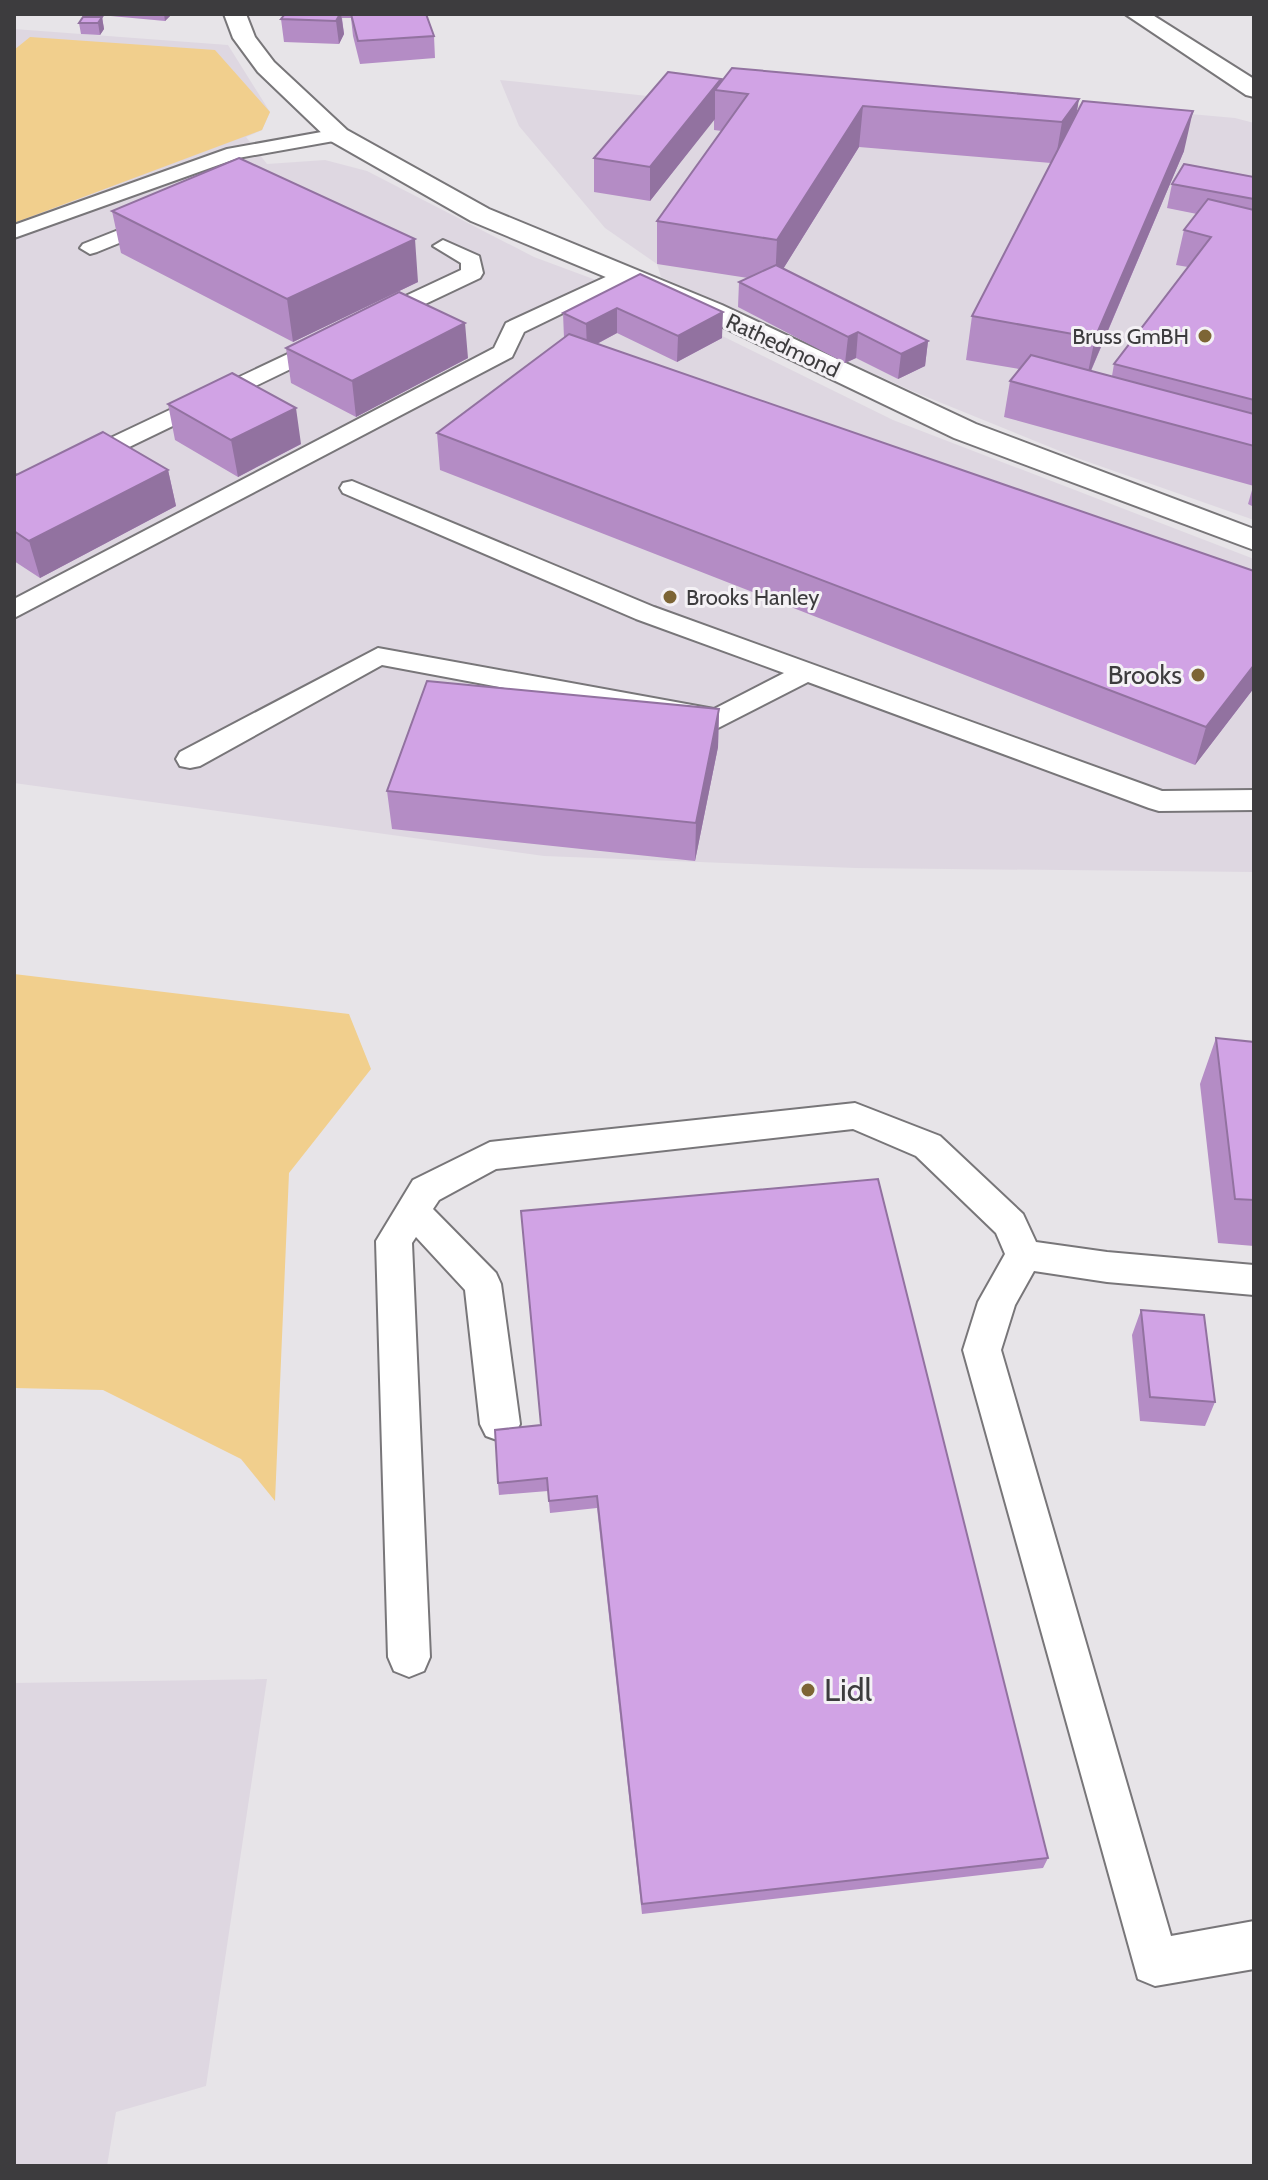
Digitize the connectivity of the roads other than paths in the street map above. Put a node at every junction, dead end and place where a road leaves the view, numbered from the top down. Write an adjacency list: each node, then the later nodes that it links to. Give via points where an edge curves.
1 (235, 14): 4 (street, Rathedmond, via 244,38 266,67)
2 (1136, 14): 3 (street)
3 (1254, 90)
4 (338, 135): 6 (lane, via 234,153); 9 (street, Rathedmond, via 480,215)
5 (185, 209): 8 (lane)
6 (14, 232)
7 (443, 246): 10 (lane, via 472,260 472,273 25,488)
8 (90, 248)
9 (623, 275): 12 (street, Rathedmond, via 712,311 965,431); 13 (lane, via 514,328 504,352)
10 (14, 482)
11 (352, 488): 14 (lane, via 645,613)
12 (1254, 540)
13 (14, 610)
14 (807, 672): 15 (lane, via 718,719 378,656); 16 (lane, via 1159,801)
15 (190, 759)
16 (1254, 800)
17 (413, 1211): 18 (lane, via 426,1190 490,1156 855,1116 928,1146 1010,1224); 20 (lane, via 483,1284); 21 (lane, via 394,1241)
18 (1024, 1255): 19 (lane); 22 (lane, via 997,1302 982,1350 1155,1962)
19 (1254, 1280)
20 (500, 1424)
21 (409, 1657)
22 (1254, 1945)

